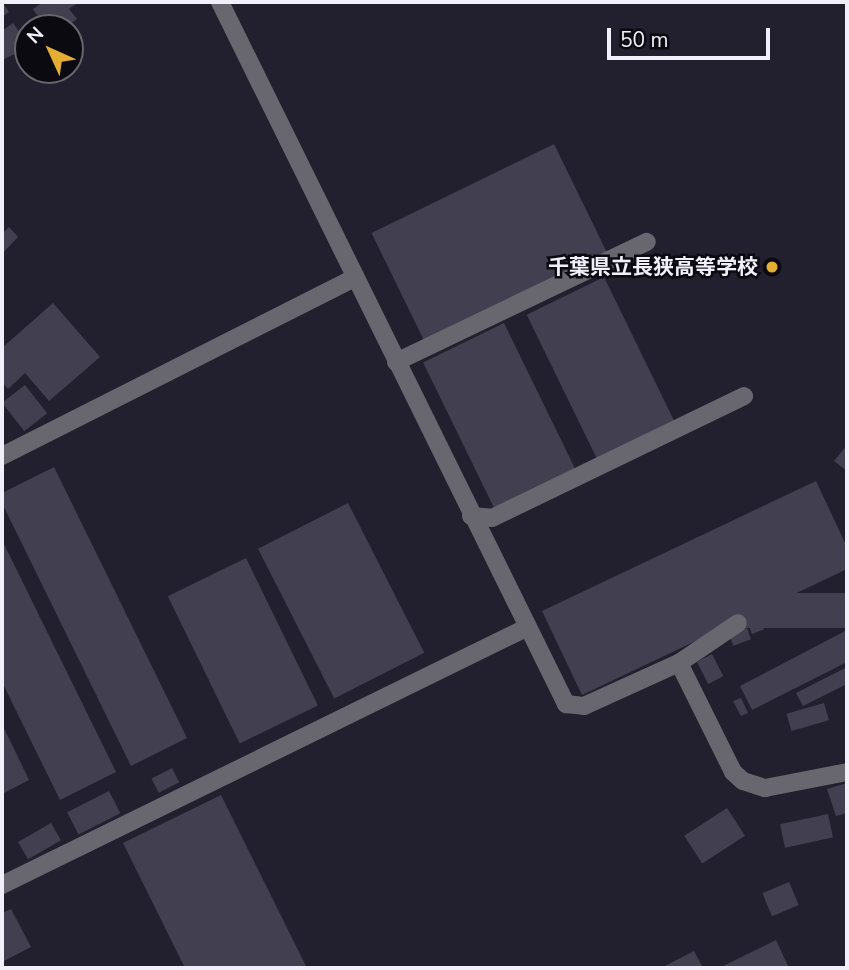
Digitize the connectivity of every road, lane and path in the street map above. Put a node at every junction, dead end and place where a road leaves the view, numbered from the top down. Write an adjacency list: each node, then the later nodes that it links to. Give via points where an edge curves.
1 (220, 2): 3 (street)
2 (647, 242): 4 (street)
3 (355, 278): 4 (street); 6 (street)
4 (396, 362): 7 (street)
5 (744, 396): 7 (street, via 492,518)
6 (2, 456)
7 (471, 516): 9 (street)
8 (738, 622): 10 (street)
9 (526, 628): 10 (street, via 566,704 574,708); 12 (street)
10 (679, 663): 11 (street, via 733,772 743,781 765,788)
11 (847, 772)
12 (2, 885)

